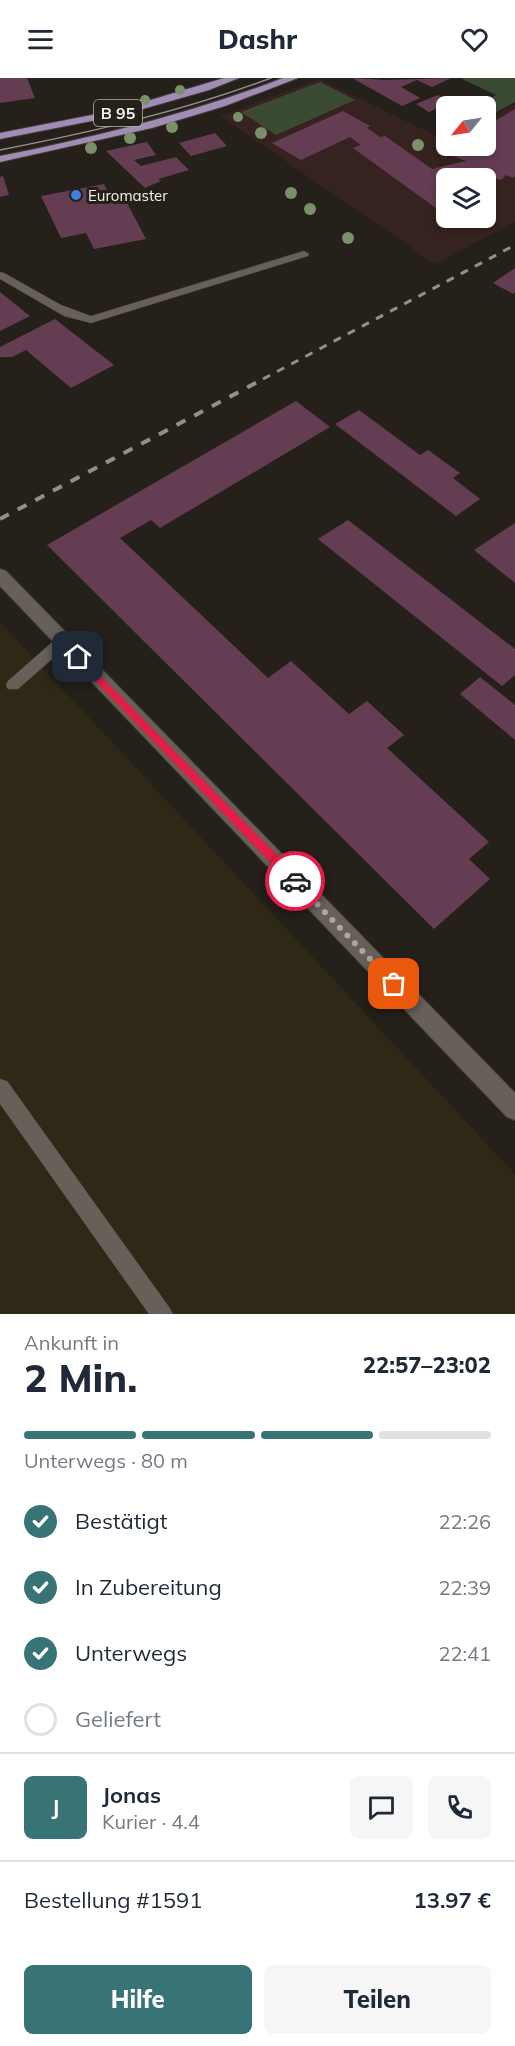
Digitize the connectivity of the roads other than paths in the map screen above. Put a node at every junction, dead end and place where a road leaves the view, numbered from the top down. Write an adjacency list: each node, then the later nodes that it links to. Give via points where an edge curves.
1 (234, 78): 3 (main road, B 95, via 106,117)
2 (293, 78): 4 (main road, B 95, via 181,118 86,143)
3 (0, 136)
4 (0, 159)
5 (304, 254): 6 (lane, via 91,320 77,319)
6 (0, 275)
7 (0, 575): 8 (main road)
8 (63, 640): 9 (lane); 11 (main road)
9 (13, 685)
10 (0, 1088): 12 (lane)
11 (515, 1108)
12 (162, 1314)

